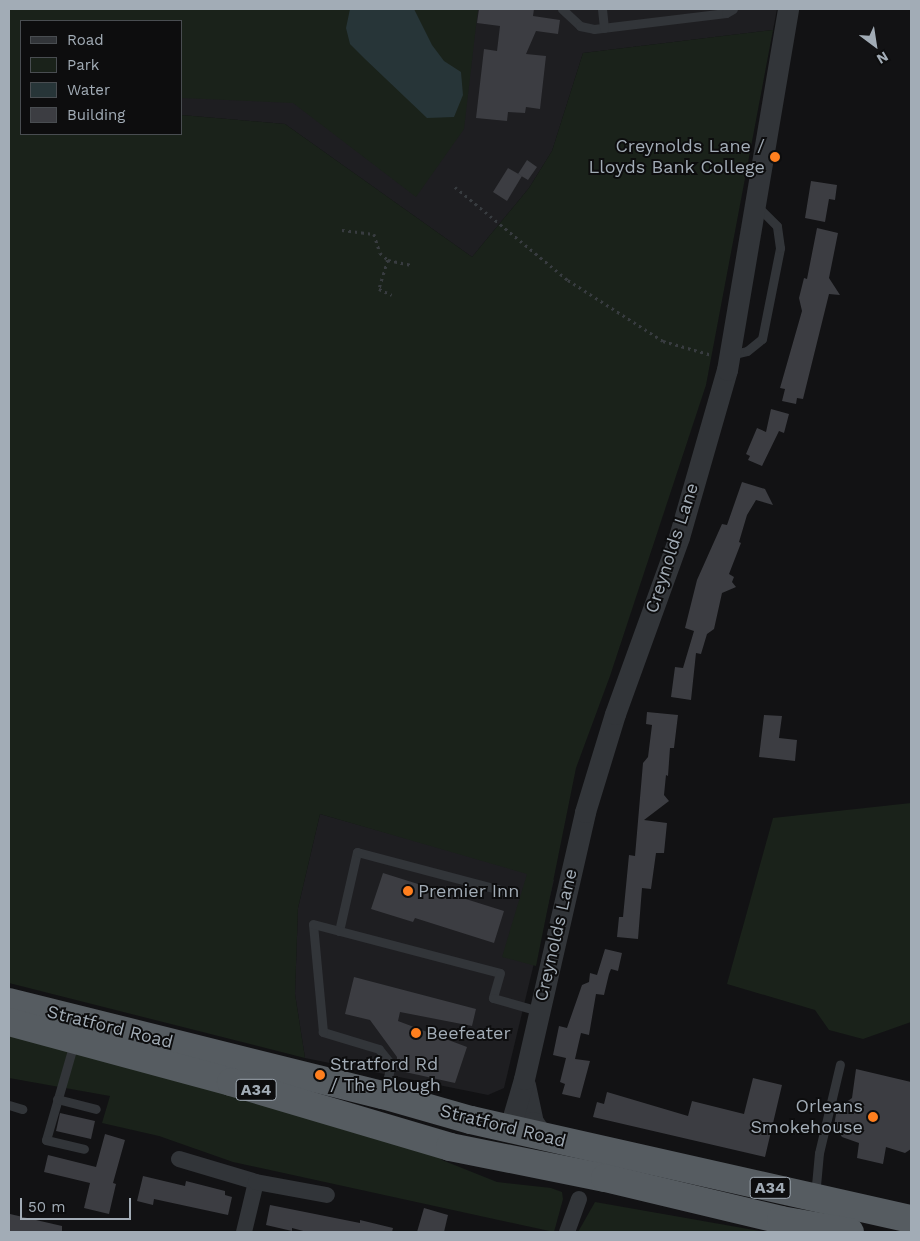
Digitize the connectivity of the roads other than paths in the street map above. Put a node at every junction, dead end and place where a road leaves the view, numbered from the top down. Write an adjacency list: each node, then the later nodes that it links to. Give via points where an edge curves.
1 (562, 9): 7 (lane, via 580,26)
2 (602, 9): 7 (lane)
3 (678, 9): 6 (lane)
4 (733, 9): 6 (lane)
5 (788, 9): 8 (street, Creynolds Lane)
6 (679, 18): 7 (lane)
7 (604, 28)
8 (756, 205): 9 (street, Creynolds Lane); 9 (lane, via 777,226 780,248 762,339 747,351)
9 (730, 357): 13 (street, Creynolds Lane, via 679,537 615,714 585,812)
10 (504, 891): 11 (lane, via 357,852)
11 (340, 931): 13 (lane, via 500,973 493,998); 18 (lane, via 313,924 323,1032 379,1049 391,1064)
12 (9, 1002): 18 (highway, Stratford Road / A34)
13 (539, 1011): 17 (street, Creynolds Lane)
14 (9, 1022): 15 (highway, Stratford Road / A34)
15 (75, 1040): 19 (lane); 24 (highway, Stratford Road / A34, via 450,1146)
16 (840, 1064): 29 (lane, via 819,1153)
17 (524, 1079): 23 (street, Creynolds Lane, via 533,1122); 24 (street, Creynolds Lane)
18 (383, 1095): 24 (highway, Stratford Road / A34)
19 (58, 1099): 22 (lane); 25 (lane, via 46,1140)
20 (9, 1105): 21 (lane)
21 (22, 1108)
22 (96, 1109)
23 (542, 1135): 24 (highway, Stratford Road / A34); 29 (highway, Stratford Road / A34)
24 (507, 1143): 34 (highway, A34, via 593,1166 605,1178 780,1220)
25 (84, 1149)
26 (179, 1159): 27 (street)
27 (256, 1182): 28 (street); 32 (street)
28 (327, 1195)
29 (815, 1198): 31 (highway, Stratford Road / A34)
30 (579, 1199): 33 (street)
31 (911, 1219)
32 (244, 1232)
33 (566, 1232)
34 (850, 1232)

